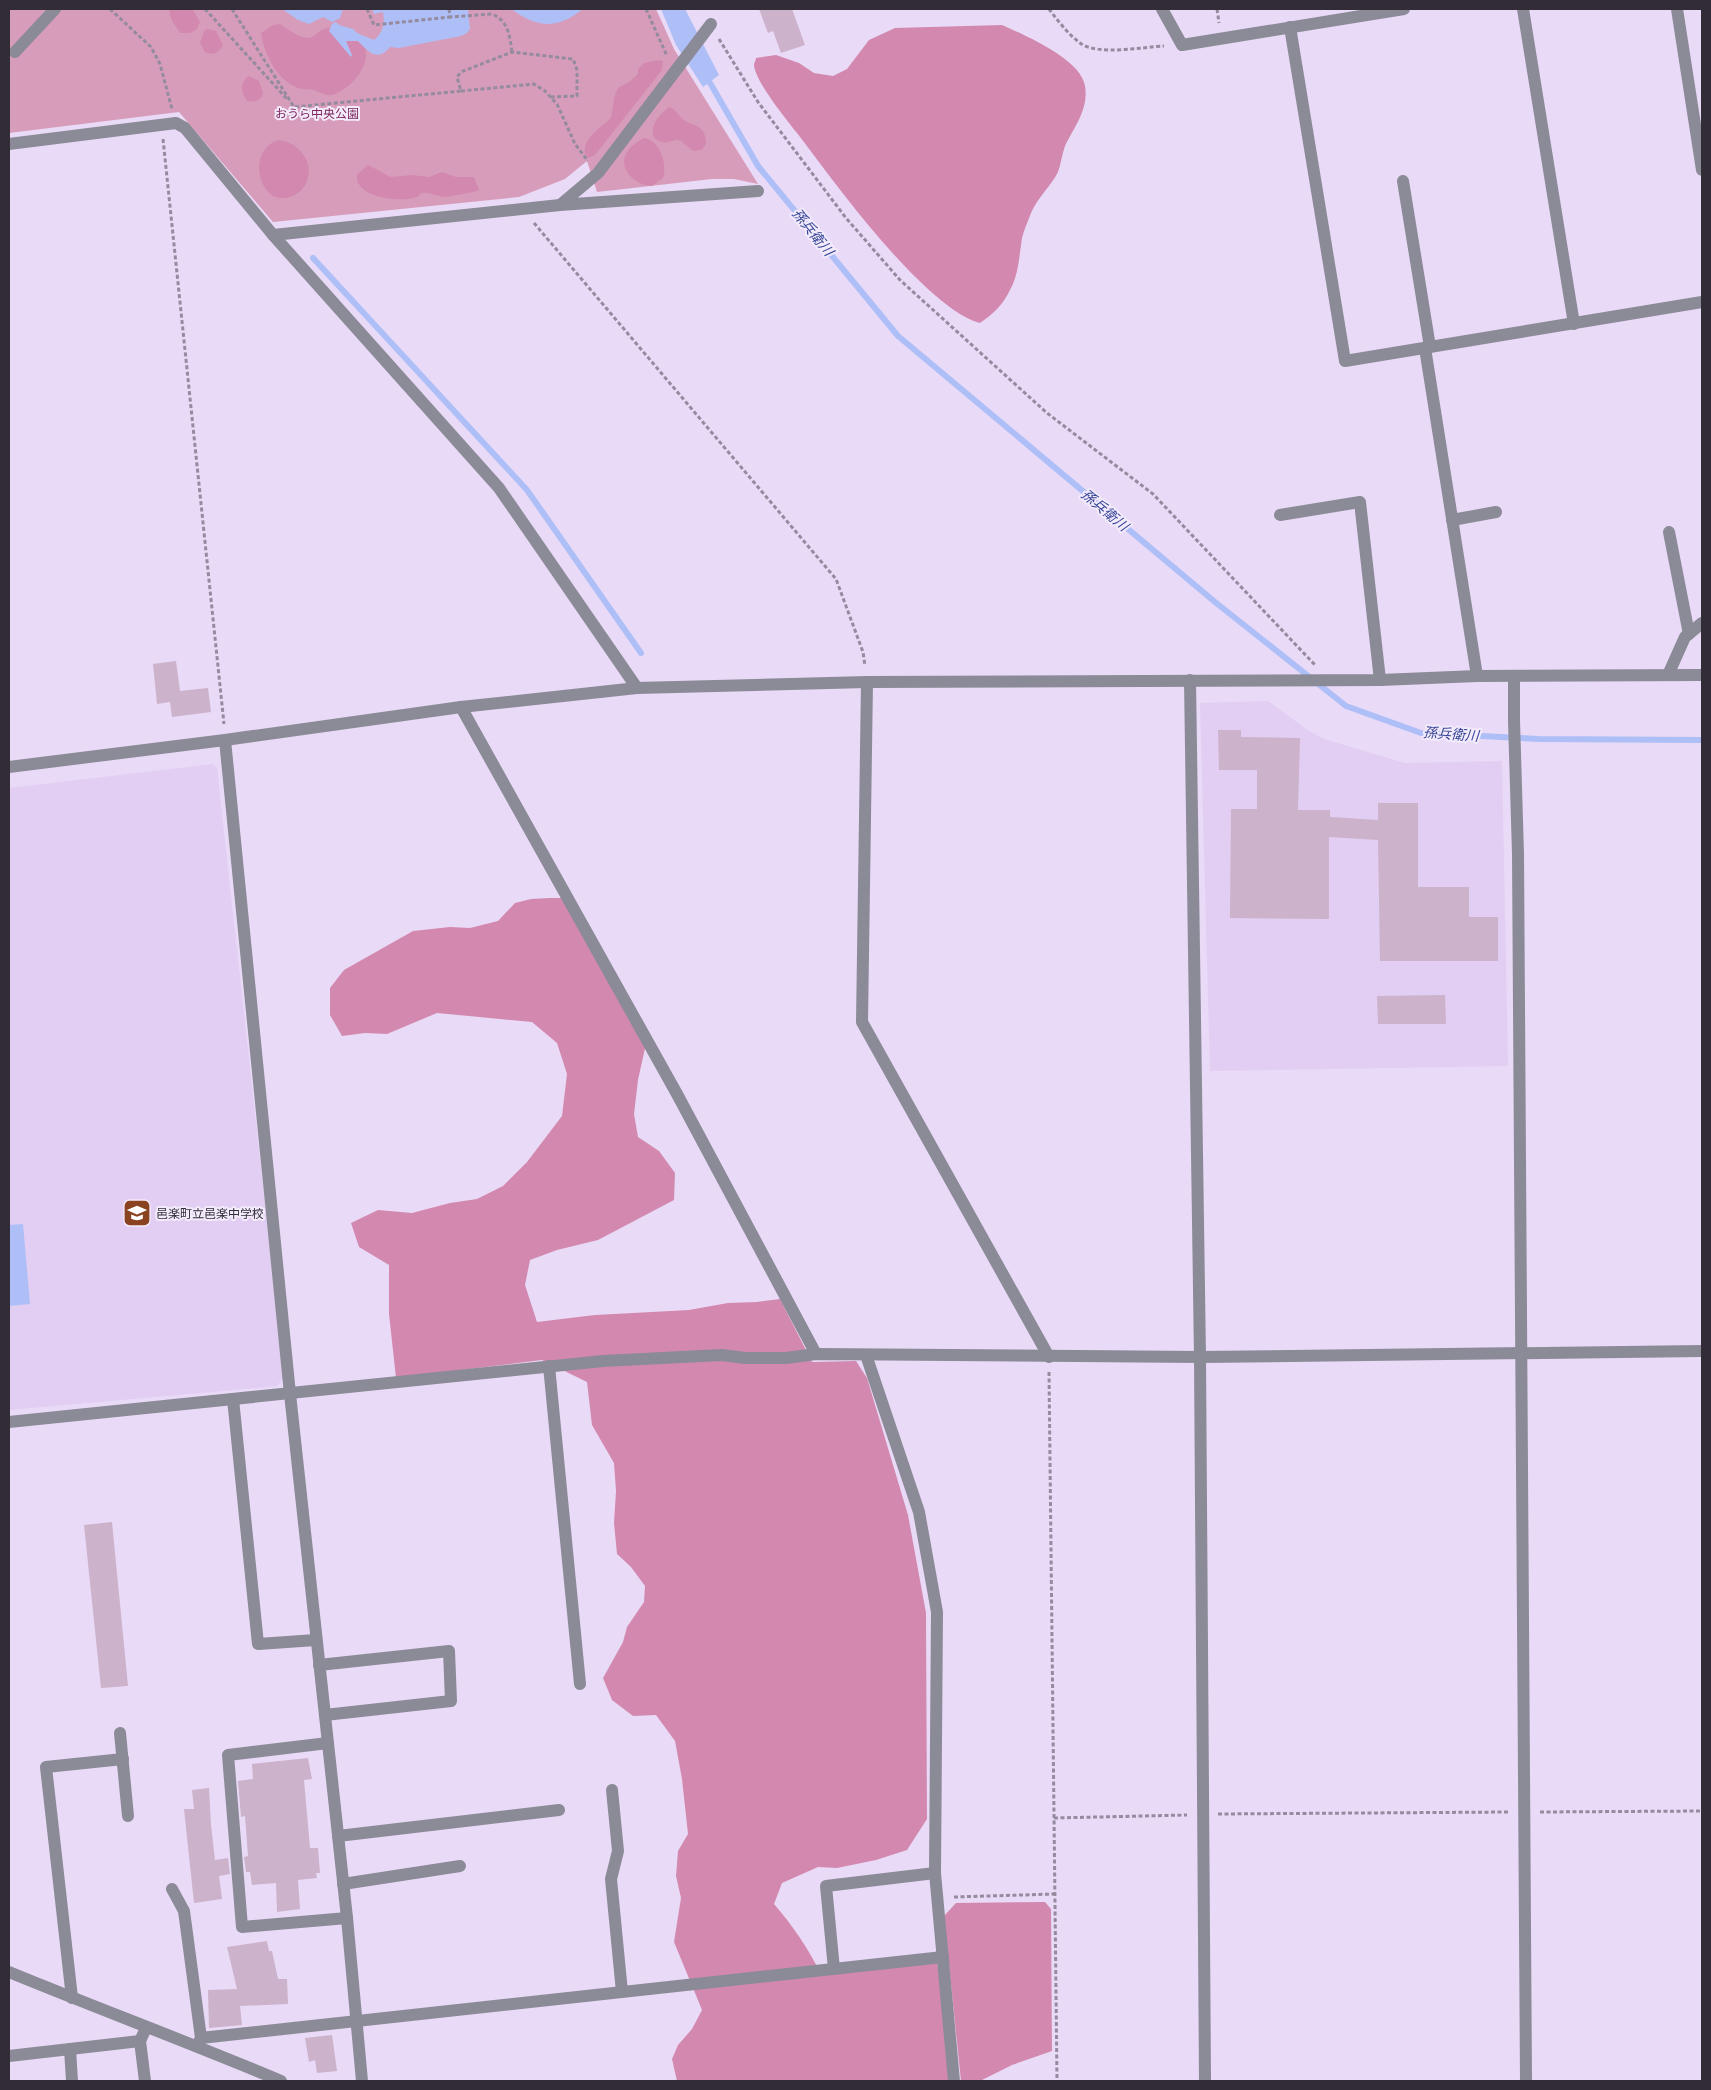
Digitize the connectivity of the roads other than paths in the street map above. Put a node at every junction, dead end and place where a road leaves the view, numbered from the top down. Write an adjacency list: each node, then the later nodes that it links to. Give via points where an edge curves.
1 (55, 9): 8 (street)
2 (1162, 9): 7 (street, via 1182,45)
3 (1404, 9): 7 (street)
4 (1523, 9): 16 (street)
5 (1677, 9): 10 (street)
6 (710, 24): 13 (street, via 598,173)
7 (1290, 27): 17 (street, via 1345,361)
8 (15, 52)
9 (9, 144): 14 (street, via 176,123 185,128)
10 (1702, 170)
11 (1403, 181): 17 (street)
12 (758, 191): 13 (street)
13 (560, 205): 14 (street)
14 (273, 235): 31 (street, via 499,488)
15 (1702, 302): 16 (street)
16 (1574, 324): 17 (street)
17 (1428, 348): 20 (street)
18 (1496, 512): 20 (street)
19 (1280, 515): 29 (street, via 1360,502)
20 (1452, 520): 26 (street)
21 (1668, 532): 23 (street)
22 (1702, 623): 23 (street)
23 (1689, 634): 24 (street)
24 (1668, 675): 25 (street); 27 (street)
25 (1702, 675)
26 (1477, 676): 27 (street); 29 (street)
27 (1514, 677): 36 (street)
28 (1190, 680): 29 (street); 30 (street); 39 (street)
29 (1380, 680)
30 (867, 682): 31 (street); 40 (street, via 862,1022)
31 (638, 688): 32 (street)
32 (461, 707): 33 (street); 37 (street, via 677,1094)
33 (225, 740): 34 (street); 42 (street)
34 (9, 767)
35 (1702, 1350): 36 (street)
36 (1521, 1352): 39 (street); 78 (street)
37 (816, 1354): 38 (street); 41 (street, via 786,1358 722,1355)
38 (866, 1356): 40 (street); 57 (street, via 919,1512 937,1612)
39 (1200, 1356): 40 (street); 77 (street)
40 (1049, 1357)
41 (549, 1366): 42 (street); 47 (street)
42 (290, 1394): 43 (street); 45 (street)
43 (233, 1399): 44 (street); 45 (street, via 258,1644)
44 (9, 1422)
45 (316, 1640): 46 (street)
46 (319, 1665): 48 (street); 48 (street, via 449,1650 451,1701)
47 (580, 1684)
48 (325, 1715): 50 (street)
49 (120, 1733): 51 (street)
50 (328, 1743): 55 (street); 60 (street, via 228,1755 242,1928)
51 (123, 1759): 54 (street); 65 (street, via 46,1767)
52 (612, 1790): 64 (street, via 618,1851 612,1879)
53 (559, 1810): 55 (street)
54 (128, 1816)
55 (338, 1836): 58 (street)
56 (460, 1866): 58 (street)
57 (935, 1873): 61 (street); 62 (street, via 826,1886)
58 (343, 1884): 60 (street)
59 (172, 1889): 69 (street, via 184,1911)
60 (347, 1918): 66 (street)
61 (943, 1957): 62 (street); 76 (street)
62 (834, 1969): 64 (street)
63 (9, 1972): 65 (street)
64 (622, 1992): 66 (street)
65 (72, 1998): 67 (street)
66 (358, 2022): 69 (street); 75 (street)
67 (146, 2028): 68 (street); 69 (street)
68 (140, 2041): 70 (street); 73 (street)
69 (199, 2042): 74 (street)
70 (70, 2048): 71 (street); 72 (street)
71 (9, 2056)
72 (72, 2081)
73 (145, 2081)
74 (281, 2081)
75 (362, 2081)
76 (954, 2081)
77 (1205, 2081)
78 (1526, 2081)

